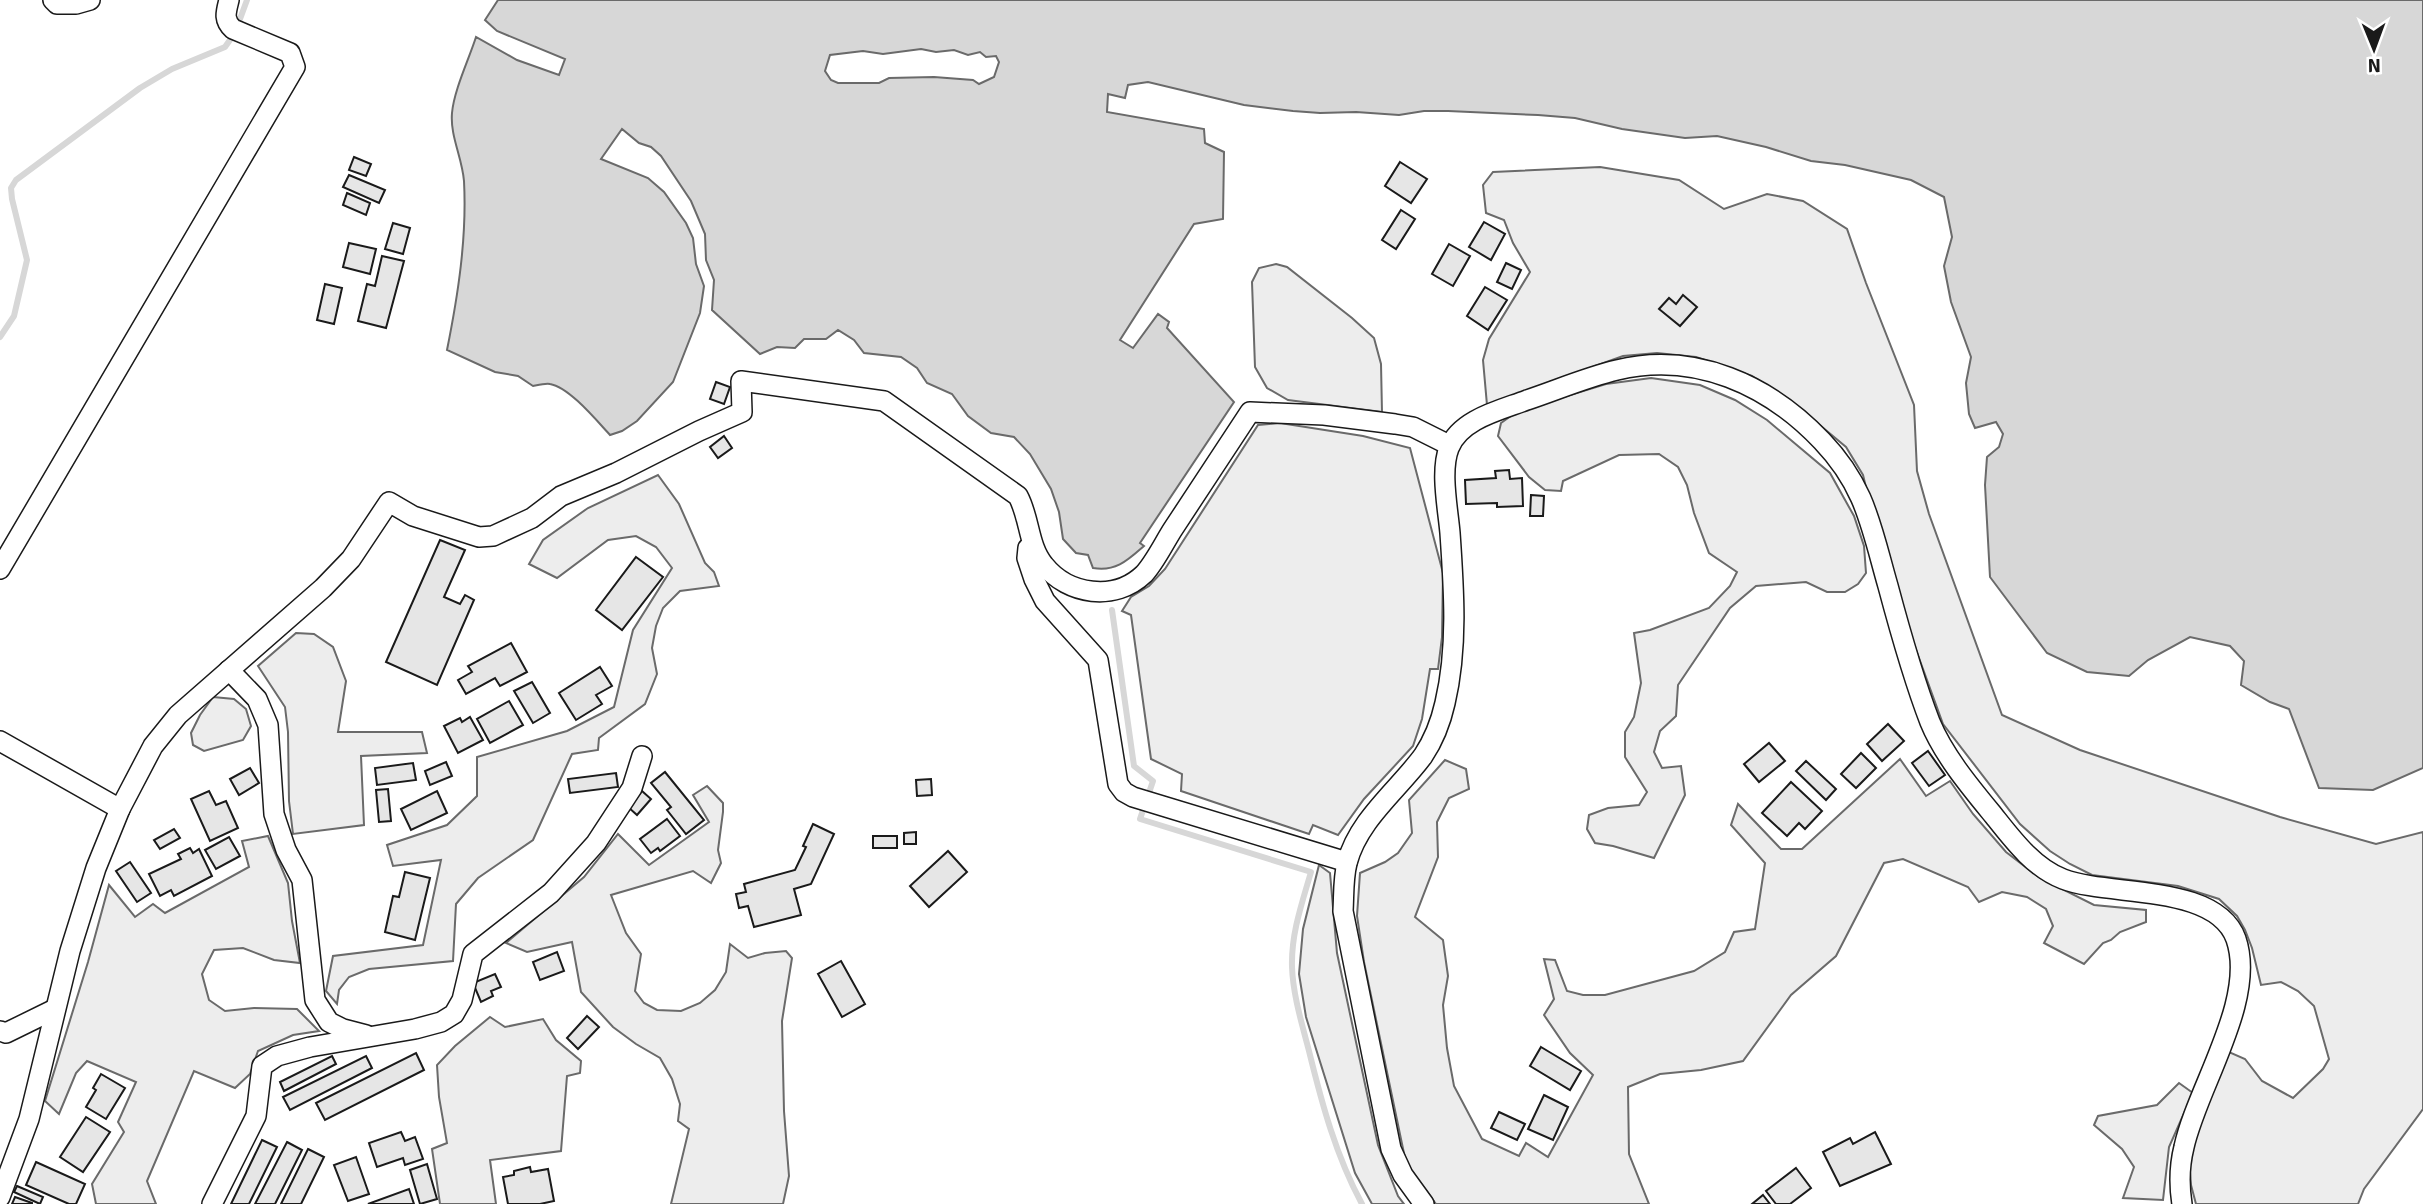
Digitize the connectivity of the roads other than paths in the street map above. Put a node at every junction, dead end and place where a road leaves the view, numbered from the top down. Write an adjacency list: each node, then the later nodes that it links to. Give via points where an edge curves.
1 (53, 0): 2 (street, via 57,4)
2 (90, 0)
3 (229, 0): 6 (street, via 227,24 290,53 295,67)
4 (1449, 445): 5 (street, via 1413,427 1395,424 1250,412 1143,574 1114,591 1063,584 1043,564); 11 (street, via 1446,491 1455,606 1445,705 1432,741 1373,816); 18 (street, via 1477,420 1520,403 1612,371 1658,364 1709,370 1748,384 1784,407 1820,439 1860,492 1931,725 1951,761 1990,811 2022,849 2062,879 2195,904 2228,923 2235,937 2241,959 2239,983 2184,1142 2179,1186)
5 (1029, 531): 7 (street, via 1018,496 884,401 741,381 742,412 561,496 532,519 493,536 479,537 413,516 389,502 351,559); 11 (street, via 1027,558 1045,601 1098,660 1118,784 1124,792)
6 (0, 569)
7 (229, 670): 10 (street, via 178,715 153,746); 14 (street, via 257,699 268,725 274,814 302,880 315,1000 329,1022)
8 (0, 741): 10 (street)
9 (642, 756): 14 (street, via 632,788 596,843 551,893 473,954 454,1014 441,1022)
10 (120, 809): 12 (street, via 92,880)
11 (1347, 862): 17 (street, via 1343,911 1391,1149)
12 (55, 1009): 13 (street, via 6,1033); 15 (street, via 29,1119)
13 (0, 1031)
14 (373, 1037): 16 (street, via 310,1047 277,1056 262,1066 256,1116)
15 (0, 1197)
16 (212, 1204)
17 (1424, 1204)
18 (2182, 1204)

